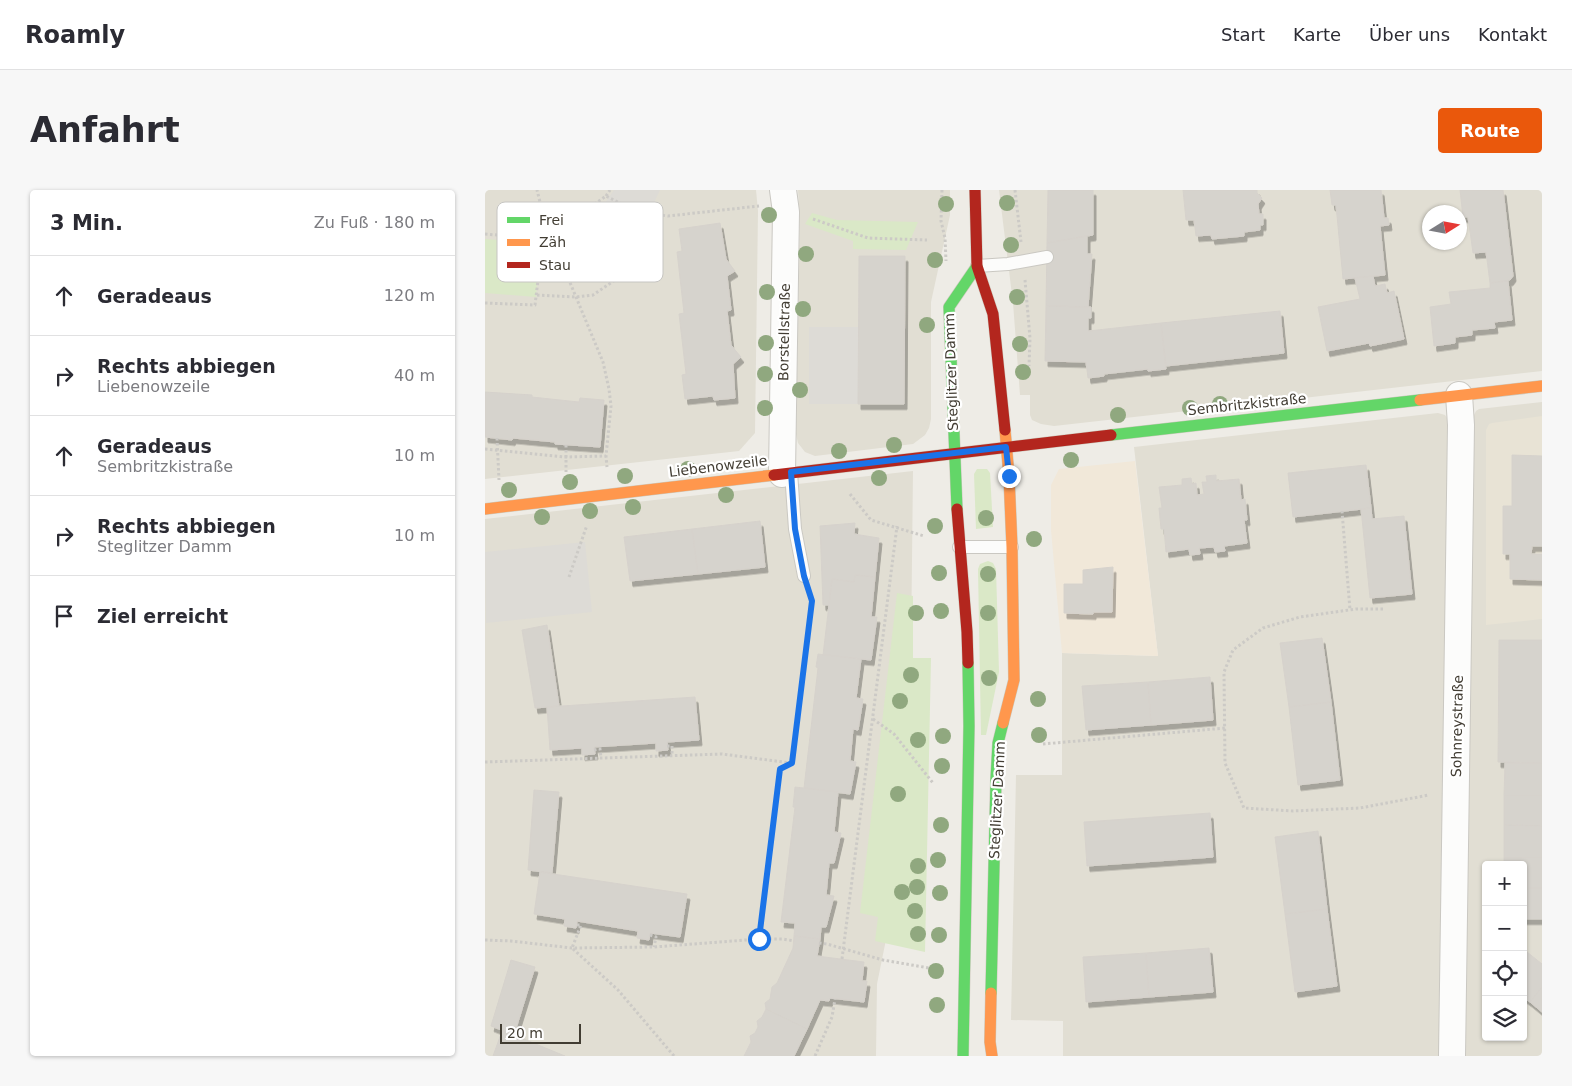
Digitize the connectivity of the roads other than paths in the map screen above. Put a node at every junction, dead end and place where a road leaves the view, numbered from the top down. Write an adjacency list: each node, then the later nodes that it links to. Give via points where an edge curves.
1 (783, 190): 9 (street, Borstellstraße, via 786,212)
2 (975, 190): 4 (main road, Steglitzer Damm)
3 (1047, 258): 4 (lane)
4 (977, 266): 7 (main road, Steglitzer Damm, via 993,314); 8 (main road, Steglitzer Damm, via 949,307)
5 (1542, 386): 6 (main road, Sembritzkistraße)
6 (1459, 395): 7 (main road, Sembritzkistraße); 16 (street, Sohnreystraße)
7 (1006, 447): 8 (main road, Sembritzkistraße); 12 (main road, Steglitzer Damm)
8 (955, 453): 9 (main road, Liebenowzeile); 11 (main road, Steglitzer Damm)
9 (786, 473): 10 (main road, Liebenowzeile); 13 (lane)
10 (485, 509)
11 (959, 547): 12 (lane); 14 (main road, Steglitzer Damm, via 967,632 969,726)
12 (1012, 547): 15 (main road, Steglitzer Damm, via 1014,680 998,743)
13 (804, 576)
14 (963, 1056)
15 (993, 1056)
16 (1452, 1056)

